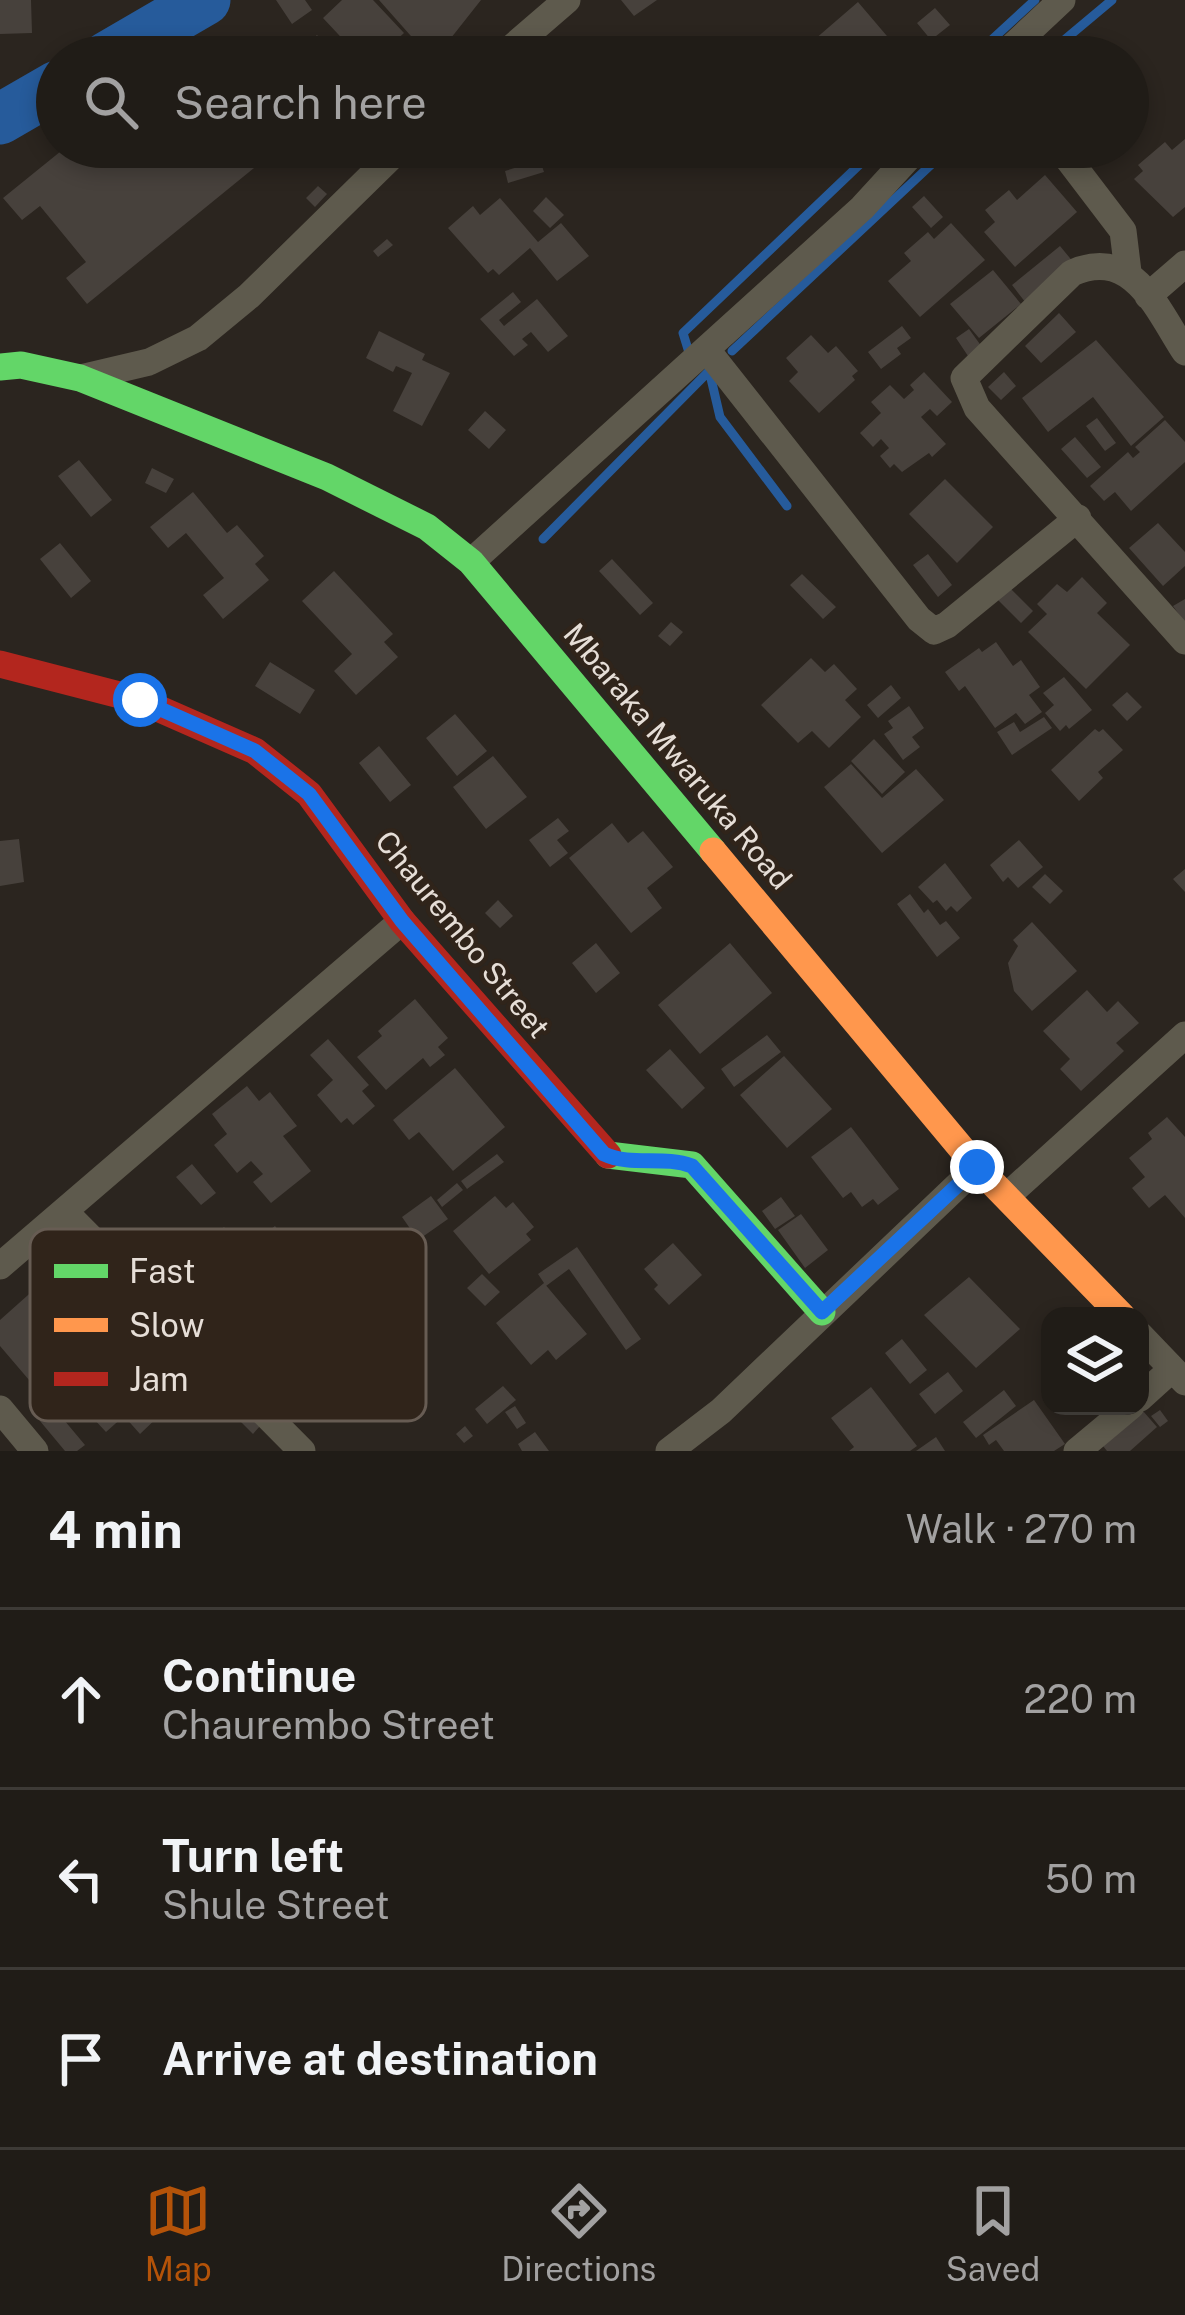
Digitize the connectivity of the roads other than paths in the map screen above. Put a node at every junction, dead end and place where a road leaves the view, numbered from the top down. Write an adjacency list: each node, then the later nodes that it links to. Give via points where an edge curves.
1 (567, 0): 3 (street)
2 (1062, 0): 4 (street)
3 (525, 36)
4 (1023, 36)
5 (380, 168): 14 (street, via 198,338 148,362)
6 (899, 168): 11 (street)
7 (1074, 168): 9 (street, via 1123,231)
8 (1185, 264): 10 (street)
9 (1129, 272): 10 (street); 15 (street, via 1089,266 1072,273 964,378 977,408)
10 (1148, 296): 12 (street)
11 (706, 350): 15 (street, via 934,631); 16 (street)
12 (1185, 352)
13 (0, 367): 14 (street, Mbaraka Mwaruka Road)
14 (80, 378): 16 (street, Mbaraka Mwaruka Road, via 326,477 427,527)
15 (1078, 518): 17 (street)
16 (471, 562): 21 (street, Mbaraka Mwaruka Road)
17 (1185, 641)
18 (0, 664): 19 (street, Chaurembo Street, via 140,700 255,751 309,794)
19 (402, 921): 23 (street); 29 (street, Chaurembo Street, via 604,1154 692,1166)
20 (1185, 1035): 22 (street)
21 (977, 1167): 22 (street, Mbaraka Mwaruka Road); 29 (street)
22 (1007, 1196): 28 (street, Mbaraka Mwaruka Road)
23 (65, 1212): 24 (street); 25 (street)
24 (45, 1229)
25 (82, 1229)
26 (30, 1241): 27 (street)
27 (0, 1266)
28 (1113, 1307)
29 (822, 1312): 38 (street)
30 (1149, 1345): 31 (street)
31 (1178, 1376): 32 (street)
32 (1149, 1393)
33 (0, 1409): 36 (street)
34 (1120, 1415): 39 (street)
35 (272, 1421): 37 (street)
36 (35, 1451)
37 (302, 1451)
38 (670, 1451)
39 (1077, 1451)

